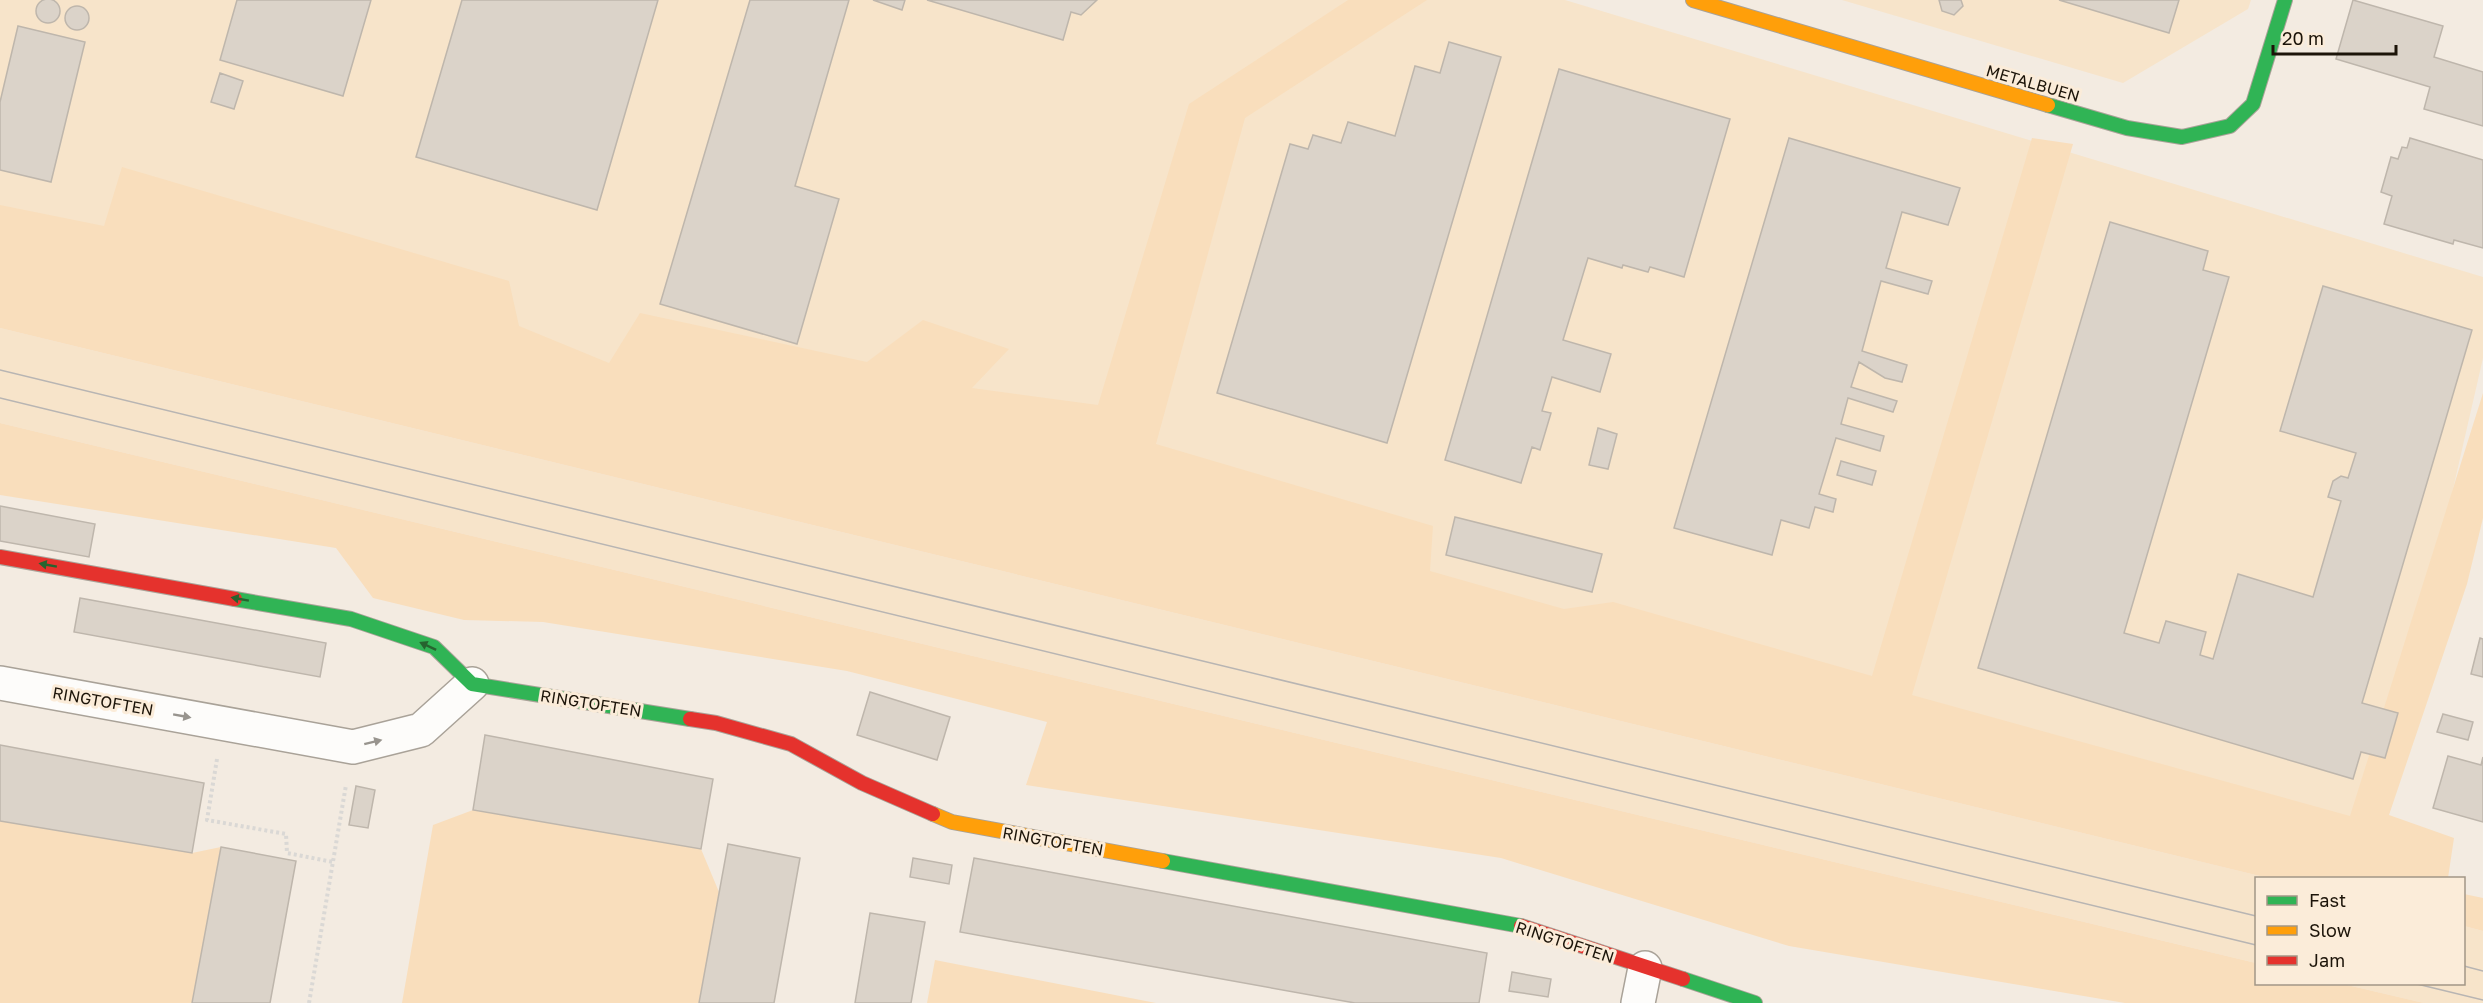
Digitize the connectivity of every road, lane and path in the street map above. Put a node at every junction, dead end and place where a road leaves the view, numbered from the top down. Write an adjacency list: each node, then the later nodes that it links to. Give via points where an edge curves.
1 (1693, 0): 2 (street, METALBUEN, via 2127,128 2182,137 2230,126 2253,104)
2 (2285, 0)
3 (0, 557): 5 (street, one-way to 3, via 434,647 351,619)
4 (0, 682): 6 (street, RINGTOFTEN, one-way to 6)
5 (472, 684): 7 (street, RINGTOFTEN, one-way to 5, via 421,730); 9 (street, RINGTOFTEN, via 726,726 791,744 862,783 952,822 1531,928)
6 (222, 723): 7 (street, RINGTOFTEN); 8 (path, via 207,820 286,834 287,853)
7 (352, 747): 8 (path)
8 (333, 862): 10 (path)
9 (1645, 968): 11 (street); 12 (street, RINGTOFTEN)
10 (309, 1003)
11 (1638, 1003)
12 (1755, 1003)

